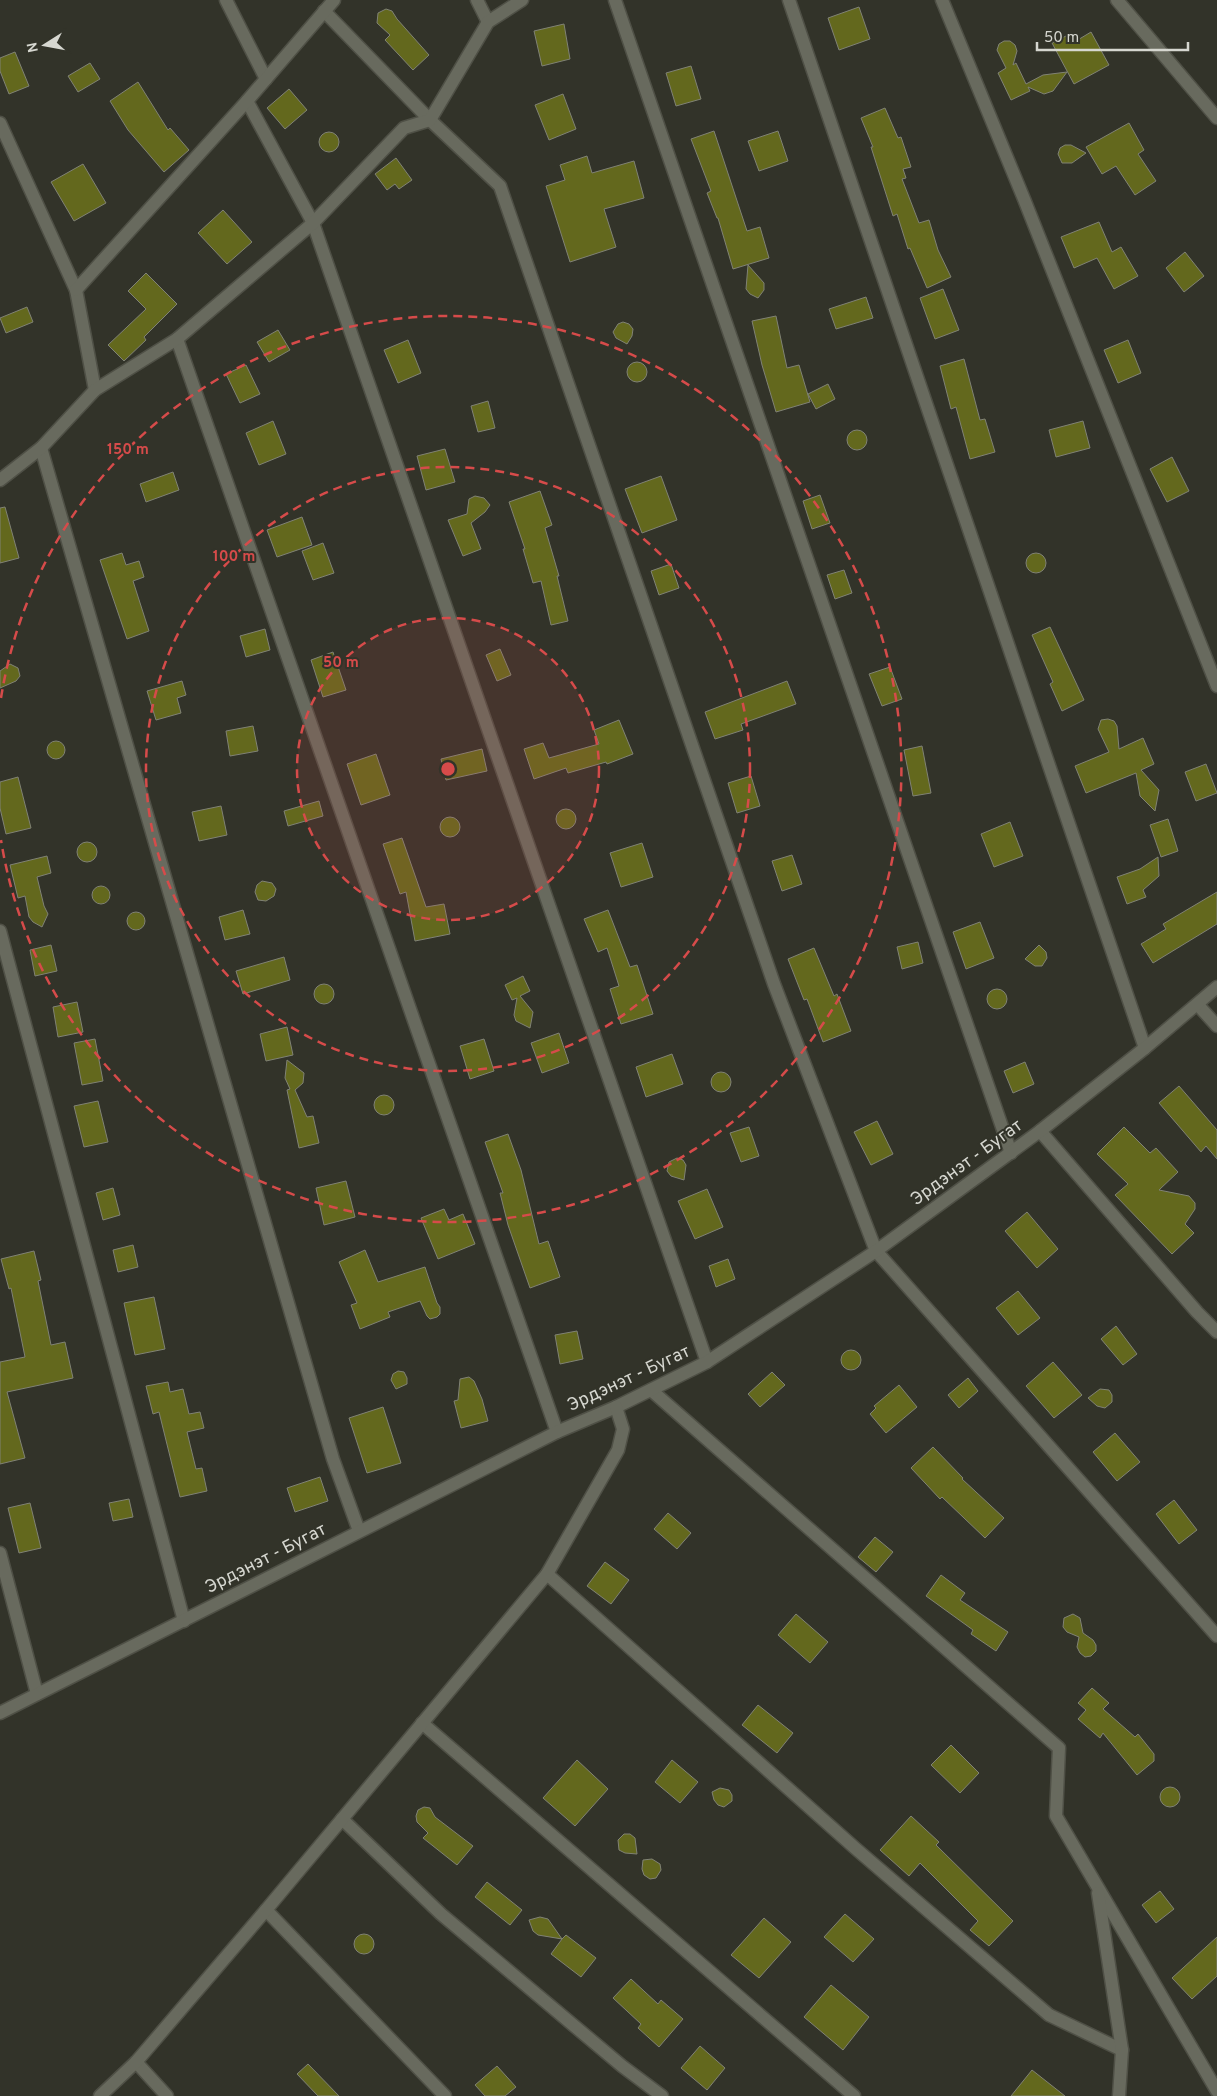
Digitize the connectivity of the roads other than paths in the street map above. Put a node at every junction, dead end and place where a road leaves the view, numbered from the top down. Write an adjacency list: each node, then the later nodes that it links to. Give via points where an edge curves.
1 (226, 0): 11 (street)
2 (334, 0): 9 (street)
3 (477, 0): 10 (street)
4 (522, 0): 10 (street)
5 (615, 0): 29 (street)
6 (789, 0): 27 (street)
7 (942, 0): 22 (street)
8 (1116, 0): 13 (street)
9 (324, 11): 11 (street); 14 (street)
10 (488, 22): 14 (street)
11 (266, 79): 12 (street)
12 (247, 101): 16 (street); 17 (street)
13 (1217, 118)
14 (430, 120): 16 (street, via 404,128); 30 (street, via 500,186 774,984)
15 (0, 123): 17 (street)
16 (313, 223): 18 (street); 32 (street)
17 (76, 290): 19 (street)
18 (177, 339): 19 (street); 35 (street)
19 (95, 390): 20 (street)
20 (41, 448): 21 (street); 36 (street, via 333,1459)
21 (0, 480)
22 (1217, 686)
23 (0, 931): 39 (street)
24 (1217, 987): 25 (street, Эрдэнэт - Бугат)
25 (1198, 1005): 26 (street); 27 (street, Эрдэнэт - Бугат)
26 (1217, 1026)
27 (1146, 1048): 28 (street, Эрдэнэт - Бугат)
28 (1040, 1131): 29 (street, Эрдэнэт - Бугат); 31 (street)
29 (1010, 1154): 30 (street, Эрдэнэт - Бугат)
30 (876, 1251): 32 (street, Эрдэнэт - Бугат); 40 (street)
31 (1217, 1332)
32 (707, 1362): 33 (street, Эрдэнэт - Бугат)
33 (651, 1390): 34 (street, Эрдэнэт - Бугат); 45 (street, via 1059,1748 1056,1816)
34 (616, 1406): 35 (street, Эрдэнэт - Бугат); 38 (street, via 623,1429 618,1450)
35 (557, 1432): 36 (street, Эрдэнэт - Бугат)
36 (358, 1531): 39 (street, Эрдэнэт - Бугат)
37 (0, 1553): 41 (street)
38 (546, 1574): 43 (street); 47 (street, via 1049,2015)
39 (184, 1621): 41 (street, Эрдэнэт - Бугат)
40 (1217, 1636)
41 (37, 1694): 42 (street, Эрдэнэт - Бугат)
42 (0, 1713)
43 (422, 1723): 44 (street); 54 (street)
44 (342, 1819): 46 (street); 53 (street, via 440,1914)
45 (1097, 1886): 47 (street); 49 (street)
46 (266, 1910): 48 (street); 52 (street)
47 (1122, 2050): 55 (street)
48 (136, 2062): 50 (street); 51 (street)
49 (1217, 2091)
50 (100, 2096)
51 (167, 2096)
52 (444, 2096)
53 (662, 2096)
54 (854, 2096)
55 (1119, 2096)

